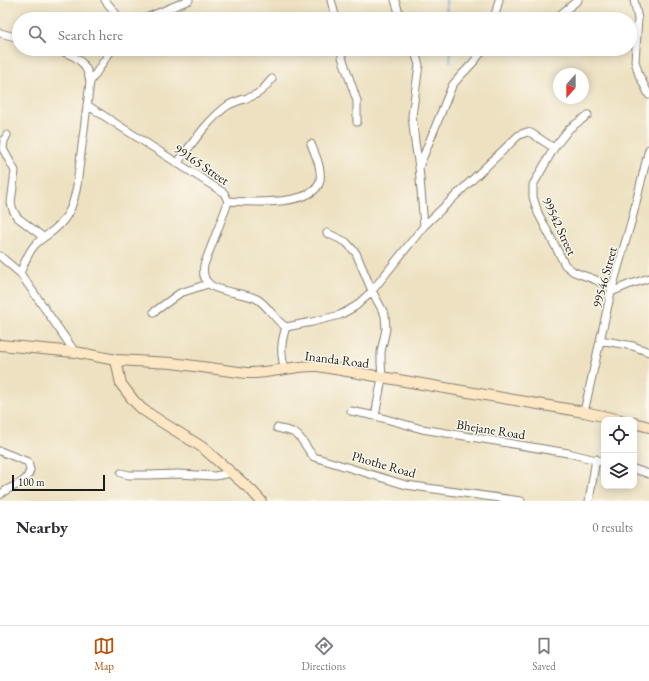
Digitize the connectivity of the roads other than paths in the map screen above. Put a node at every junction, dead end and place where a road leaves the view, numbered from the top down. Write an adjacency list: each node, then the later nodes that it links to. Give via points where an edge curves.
1 (105, 0): 8 (street)
2 (188, 0): 9 (street)
3 (331, 0): 10 (street)
4 (395, 0): 11 (street)
5 (499, 0): 12 (street)
6 (578, 0): 13 (street)
7 (634, 0): 14 (street)
8 (114, 12)
9 (160, 12)
10 (334, 12)
11 (399, 12)
12 (496, 12)
13 (563, 12)
14 (637, 12)
15 (637, 14): 17 (street)
16 (0, 33): 18 (street)
17 (637, 33)
18 (12, 36)
19 (72, 56): 26 (street, via 80,61 87,71)
20 (107, 56): 26 (street)
21 (342, 56): 30 (street, via 357,101)
22 (416, 56): 36 (street, via 419,65 412,116)
23 (479, 56): 36 (street, via 452,86)
24 (635, 56): 27 (street, via 639,75)
25 (272, 79): 35 (street, via 261,91 235,101 216,116)
26 (90, 82): 28 (street)
27 (649, 95)
28 (87, 105): 35 (street, 99165 Street); 40 (street, via 78,185 72,208 56,229)
29 (588, 115): 33 (street, 99542 Street, via 569,129)
30 (357, 122)
31 (6, 135): 40 (street, via 3,149 15,171 11,203 13,210 17,217)
32 (311, 144): 37 (street, via 320,180 311,193 288,200 250,203)
33 (554, 148): 38 (street, via 531,133 519,135); 45 (street, 99542 Street, via 533,185 533,197 538,213 565,265)
34 (649, 149): 45 (street, 99546 Street)
35 (178, 162): 37 (street, 99165 Street, via 217,187)
36 (419, 167): 38 (street)
37 (228, 201): 44 (street, 99165 Street, via 204,265 203,270)
38 (424, 226): 46 (street)
39 (327, 233): 46 (street, via 350,245)
40 (43, 237): 42 (street, via 34,246)
41 (0, 256): 42 (street)
42 (20, 273): 51 (street)
43 (649, 278): 45 (street)
44 (208, 284): 47 (street, via 180,293); 48 (street, via 217,289 256,299)
45 (612, 290): 49 (street, 99546 Street)
46 (372, 291): 48 (street, via 356,306 340,315); 55 (street, via 386,315 381,362)
47 (154, 312)
48 (286, 327): 54 (street, via 281,340)
49 (600, 340): 52 (street, via 633,346); 57 (street, 99546 Street)
50 (0, 345): 51 (street, Inanda Road)
51 (75, 352): 53 (street, Inanda Road)
52 (649, 352)
53 (116, 360): 54 (street, Inanda Road, via 172,363 246,373); 68 (street, via 121,384 142,409 202,447)
54 (285, 369): 55 (street, Inanda Road, via 318,366)
55 (382, 378): 57 (street, Inanda Road); 58 (street)
56 (351, 411): 58 (street, Bhejane Road)
57 (584, 412): 59 (street, Inanda Road)
58 (375, 416): 64 (street, Bhejane Road, via 422,429)
59 (607, 417)
60 (637, 424): 61 (street)
61 (649, 427)
62 (277, 428): 72 (street, Phothe Road, via 297,435 314,457 392,481)
63 (0, 451): 70 (street, via 28,462 30,466 26,480)
64 (596, 459): 65 (street, Bhejane Road); 73 (street)
65 (601, 461)
66 (637, 471): 69 (street)
67 (121, 473): 68 (street, via 215,476)
68 (232, 473): 71 (street)
69 (649, 474)
70 (1, 493)
71 (261, 501)
72 (521, 501)
73 (589, 501)

